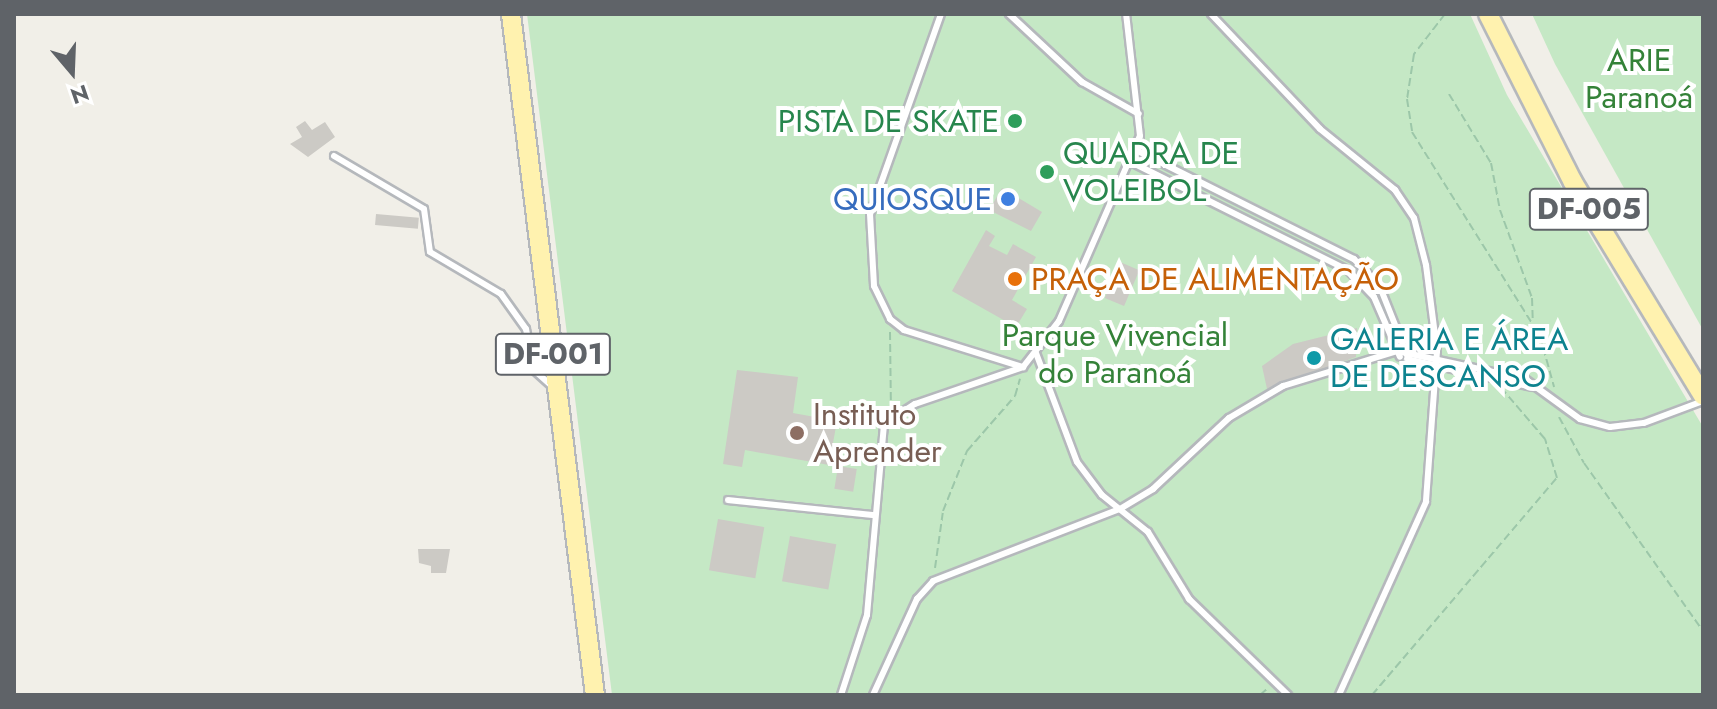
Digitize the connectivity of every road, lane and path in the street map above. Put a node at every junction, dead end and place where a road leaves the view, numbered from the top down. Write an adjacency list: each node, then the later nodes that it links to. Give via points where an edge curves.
1 (511, 14): 23 (main road, DF-001)
2 (941, 14): 14 (lane, via 870,214 871,271)
3 (1009, 14): 9 (lane, via 1082,82)
4 (1126, 14): 9 (lane)
5 (1211, 14): 19 (lane, via 1320,129 1405,202 1426,265)
6 (1445, 14): 16 (path, via 1414,54 1407,99 1412,132)
7 (1488, 14): 24 (main road, DF-005, via 1566,169)
8 (1449, 94): 16 (path, via 1491,163 1500,210 1532,298)
9 (1139, 114): 10 (lane)
10 (1136, 150): 12 (lane); 13 (lane, via 1354,259 1380,287)
11 (334, 156): 23 (lane, via 424,209 430,252 501,294 526,329 534,370)
12 (1133, 163): 15 (lane, via 1348,270 1365,284); 17 (lane, via 1059,321)
13 (1393, 318): 15 (lane); 18 (lane)
14 (890, 319): 20 (lane, via 904,330); 26 (path)
15 (1385, 321): 18 (lane)
16 (1533, 325): 25 (path)
17 (1036, 353): 20 (lane); 28 (lane, via 1077,462)
18 (1401, 355): 19 (lane); 28 (lane, via 1354,361 1254,401 1153,489)
19 (1436, 365): 21 (lane); 22 (lane, via 1510,373); 36 (lane, via 1426,502)
20 (1023, 367): 26 (lane); 30 (path, via 1015,396 967,451 943,511)
21 (1492, 377): 22 (lane); 37 (path, via 1545,439 1557,478)
22 (1532, 387): 25 (lane)
23 (558, 390): 32 (main road, DF-001)
24 (1703, 398): 25 (lane, via 1644,423 1610,427 1580,419)
25 (1556, 403): 31 (path, via 1560,425 1584,463)
26 (891, 417): 29 (lane, via 878,438)
27 (728, 500): 29 (lane)
28 (1120, 509): 30 (lane); 35 (lane, via 1148,532 1189,599)
29 (874, 515): 33 (lane, via 867,615)
30 (933, 581): 34 (lane, via 917,599)
31 (1703, 631)
32 (595, 695)
33 (841, 695)
34 (873, 695)
35 (1288, 695)
36 (1339, 695)
37 (1372, 695)

